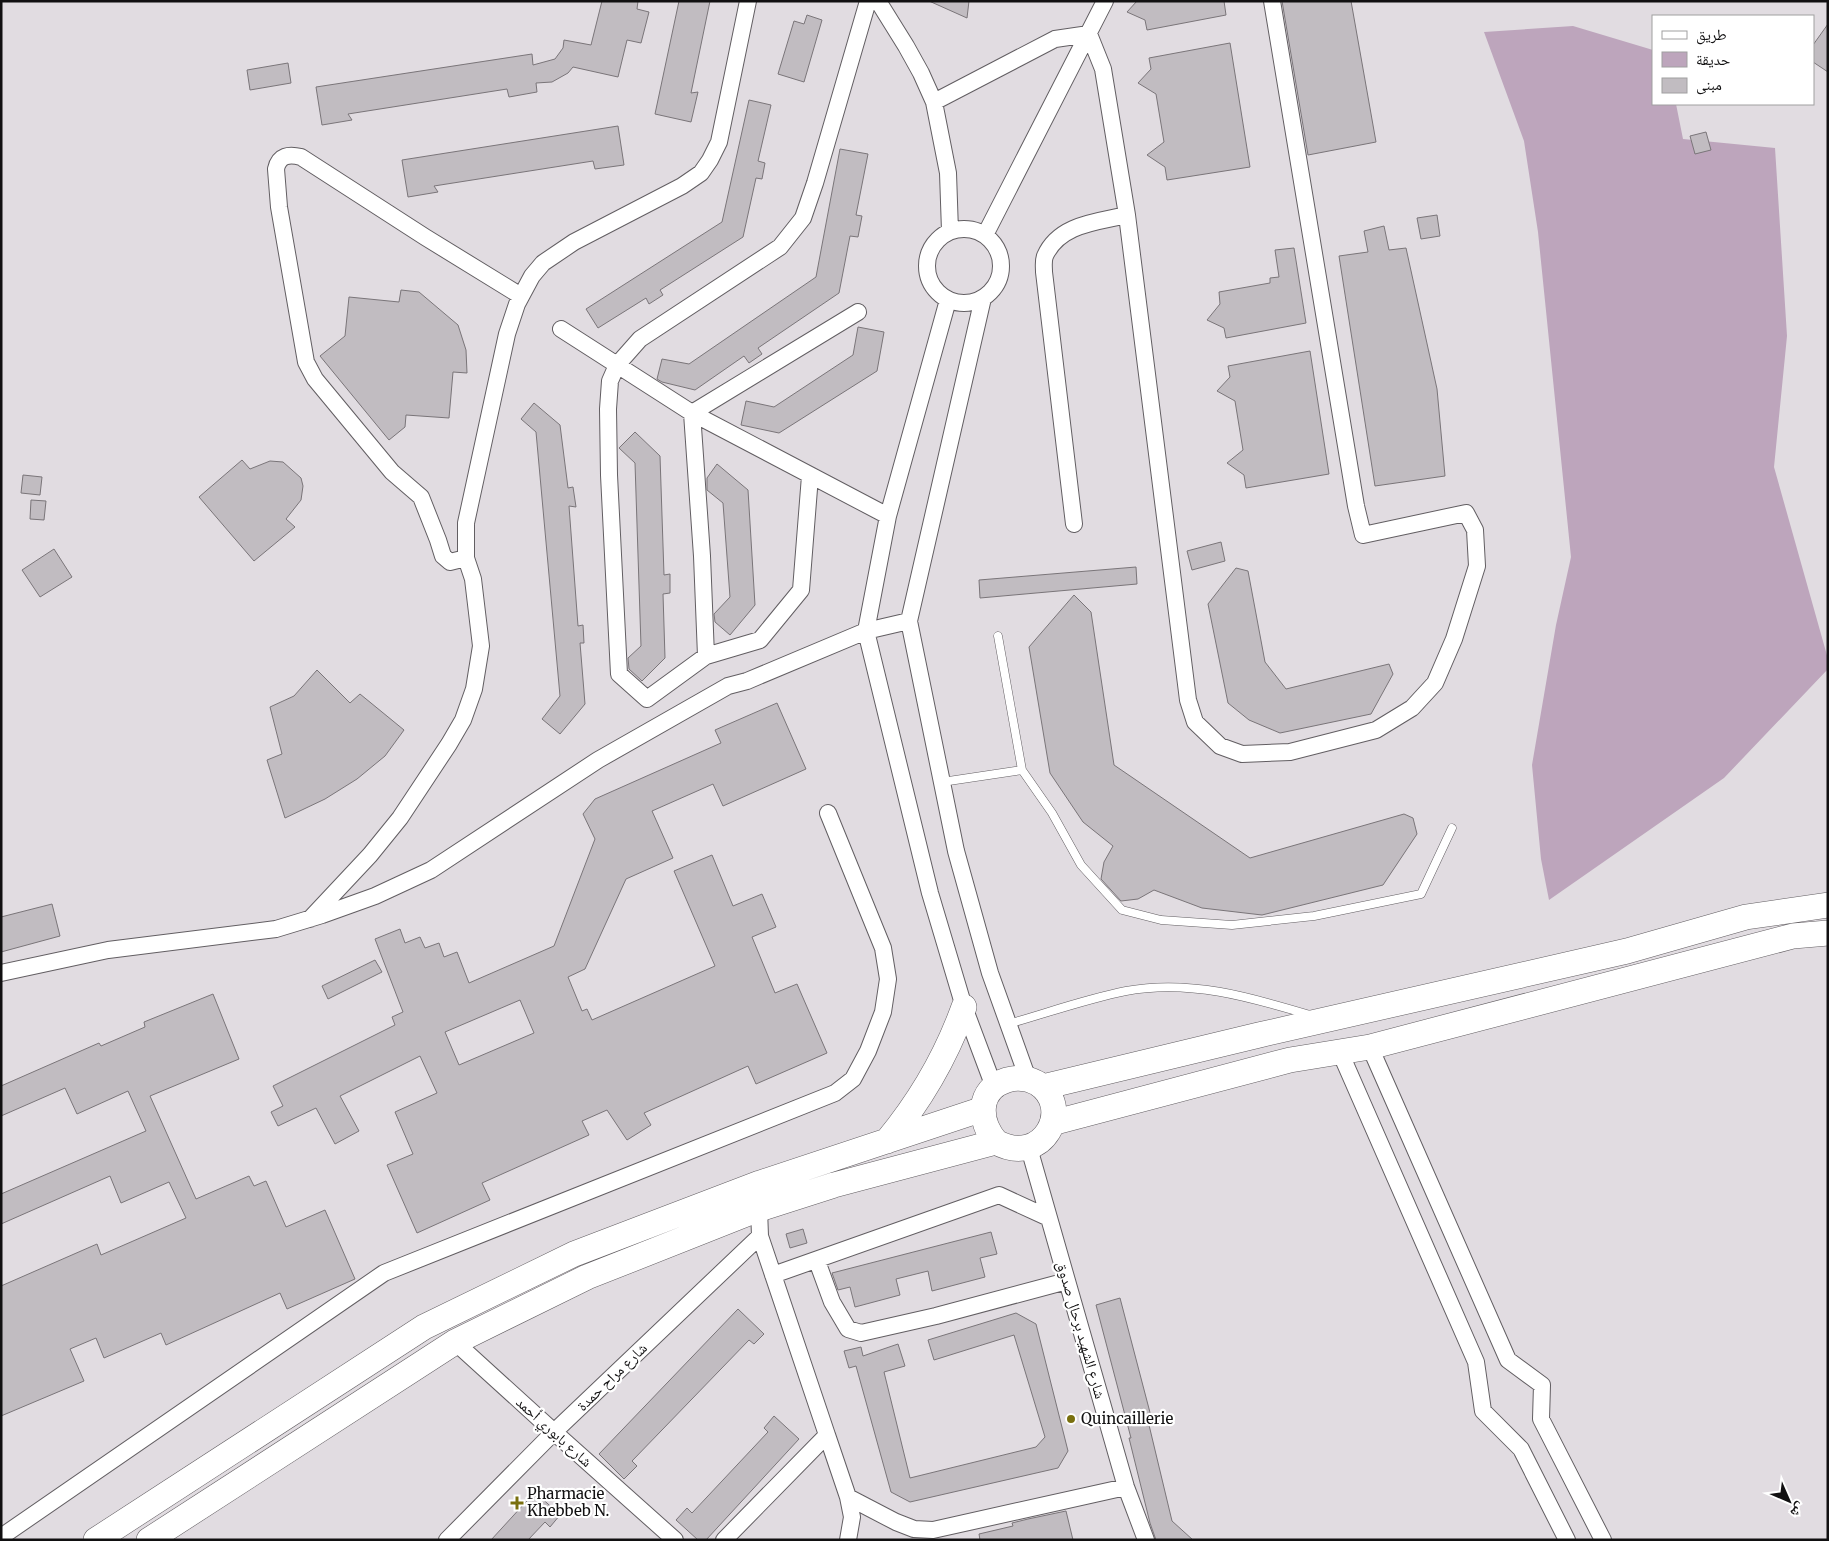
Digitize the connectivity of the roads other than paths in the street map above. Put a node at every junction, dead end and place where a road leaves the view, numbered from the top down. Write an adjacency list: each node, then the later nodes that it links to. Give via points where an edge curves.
1 (748, 1): 11 (street, via 719,142 701,173 574,242 543,263)
2 (868, 1): 16 (street, via 803,218 780,247 640,339)
3 (878, 1): 7 (street, via 914,59)
4 (1105, 1): 6 (street)
5 (1272, 1): 8 (street, via 1363,535 1466,513 1475,530 1477,566 1454,639 1435,683 1412,708 1376,730 1290,752 1242,754 1220,746 1195,722 1188,700)
6 (1089, 34): 7 (street, via 1055,39); 8 (street, via 1103,69); 10 (street)
7 (934, 102): 9 (street, via 948,174)
8 (1127, 215): 20 (street, via 1076,227 1056,240 1044,258)
9 (950, 231): 10 (street, via 962,228); 13 (street, via 931,248 926,271 930,283)
10 (985, 235): 12 (street, via 1000,255 1001,267 996,285)
11 (521, 296): 21 (street, via 506,334 466,523); 21 (street, via 301,157 291,154 277,163 279,207 306,362 315,379 392,472 421,496 443,556 450,562)
12 (983, 298): 13 (street, via 959,304); 22 (street)
13 (948, 300): 19 (street)
14 (858, 312): 17 (street)
15 (561, 329): 16 (street)
16 (617, 364): 17 (street); 25 (street, via 610,381 608,409 619,674 647,699)
17 (692, 413): 18 (street); 25 (street)
18 (810, 476): 19 (street); 25 (street, via 801,590 760,640)
19 (888, 516): 23 (street)
20 (1074, 524)
21 (466, 558): 31 (street, via 473,579 481,646 474,689 463,720 400,818)
22 (909, 621): 23 (street); 27 (street)
23 (866, 631): 31 (street, via 728,686 598,760 431,870 376,896); 34 (street, via 930,893)
24 (998, 636): 26 (lane)
25 (706, 656)
26 (1022, 770): 27 (lane); 29 (lane, via 1052,813 1081,864 1122,910 1161,920 1232,925 1314,916 1421,894)
27 (942, 782): 36 (street, via 959,861 990,973)
28 (828, 813): 57 (street, via 883,948 888,979 883,1012 853,1079 835,1093 384,1273)
29 (1452, 828)
30 (1828, 905): 35 (main road, via 1746,918 1627,951)
31 (310, 919): 33 (street, via 276,929 108,950)
32 (1828, 933): 37 (main road, via 1793,936)
33 (1, 973)
34 (964, 1007): 40 (street); 43 (main road, via 933,1078)
35 (1327, 1020): 36 (lane, via 1246,996 1207,989 1162,987 1127,991); 39 (main road)
36 (1008, 1024): 39 (street)
37 (1370, 1047): 38 (main road); 66 (street, via 1508,1360 1542,1385 1541,1419)
38 (1340, 1052): 42 (main road, via 1290,1060); 65 (street, via 1476,1362 1483,1411 1521,1449)
39 (1035, 1083): 40 (main road, via 1016,1078); 42 (main road, via 1049,1095 1053,1104)
40 (994, 1087): 41 (main road)
41 (983, 1109): 43 (main road); 44 (main road, via 985,1127)
42 (1052, 1124): 45 (main road, via 1043,1138)
43 (887, 1141): 58 (main road, via 760,1183 574,1254 424,1327)
44 (996, 1142): 45 (main road, via 1012,1148); 46 (main road, via 834,1185)
45 (1029, 1148): 47 (street, شارع الشهيد برحال صدوق)
46 (759, 1209): 48 (street); 52 (main road, via 587,1277)
47 (1049, 1218): 49 (street, via 999,1195); 51 (street, شارع الشهيد برحال صدوق)
48 (760, 1236): 50 (street); 53 (street, شارع مراح حمدة)
49 (817, 1261): 50 (street); 51 (street, via 832,1302 848,1330 860,1333)
50 (773, 1275): 54 (street)
51 (1067, 1281): 55 (street, شارع الشهيد برحال صدوق)
52 (455, 1342): 53 (street, شارع بابوري أحمد); 59 (main road)
53 (554, 1432): 60 (street, شارع مراح حمدة); 61 (street, شارع بابوري أحمد)
54 (827, 1435): 56 (street); 62 (street)
55 (1126, 1487): 56 (street, via 933,1530 914,1529); 64 (street, شارع الشهيد برحال صدوق)
56 (848, 1497): 63 (street, via 852,1517)
57 (1, 1537)
58 (96, 1540)
59 (148, 1540)
60 (447, 1540)
61 (676, 1540)
62 (724, 1540)
63 (848, 1540)
64 (1146, 1540)
65 (1567, 1540)
66 (1603, 1540)

